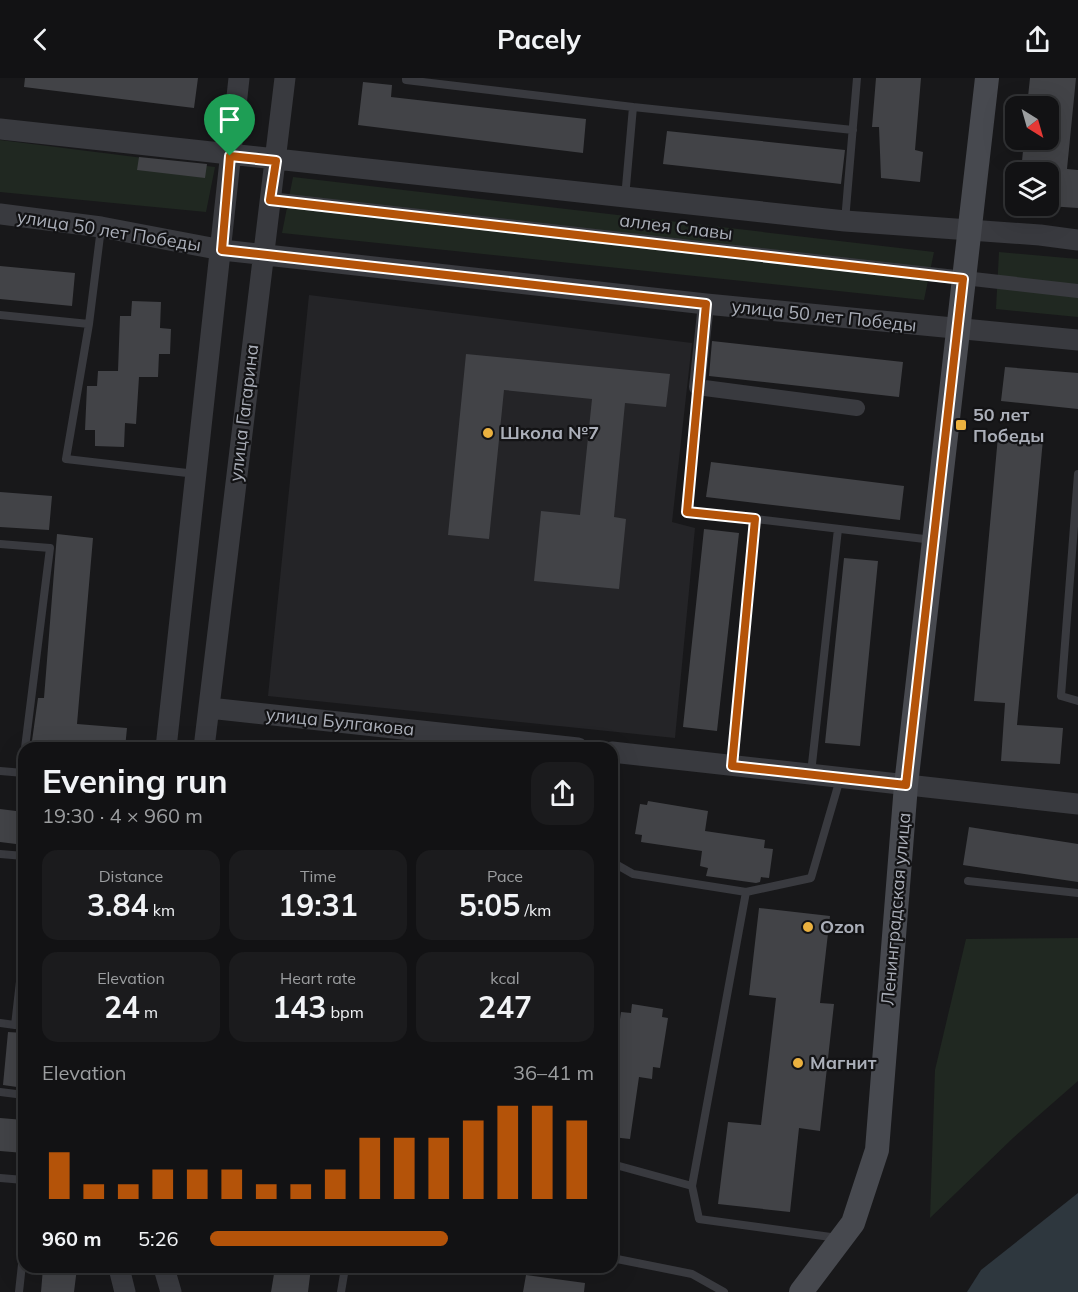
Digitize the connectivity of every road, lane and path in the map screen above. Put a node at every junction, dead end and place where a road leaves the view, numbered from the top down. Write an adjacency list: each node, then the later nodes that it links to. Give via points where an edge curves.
1 (239, 78): 9 (street)
2 (285, 78): 10 (street, улица Гагарина)
3 (406, 78): 6 (lane)
4 (857, 78): 8 (lane)
5 (987, 78): 16 (main road, Ленинградская улица)
6 (633, 107): 8 (lane); 11 (lane)
7 (0, 129): 9 (street)
8 (853, 129): 14 (lane)
9 (230, 156): 10 (street); 18 (street)
10 (276, 161): 11 (street); 12 (street, улица Гагарина)
11 (625, 198): 14 (street)
12 (270, 200): 19 (street, улица Гагарина); 20 (street, аллея Славы)
13 (0, 214): 15 (street, улица 50 лет Победы)
14 (845, 221): 16 (street)
15 (101, 227): 18 (street, улица 50 лет Победы); 24 (lane)
16 (968, 232): 17 (street); 20 (main road, Ленинградская улица)
17 (1078, 240)
18 (222, 250): 19 (street, улица 50 лет Победы); 29 (street)
19 (264, 253): 22 (street, улица 50 лет Победы); 36 (street, улица Гагарина)
20 (963, 279): 21 (street, аллея Славы); 25 (main road, Ленинградская улица)
21 (1078, 291)
22 (706, 304): 25 (street, улица 50 лет Победы); 27 (street)
23 (0, 315): 24 (lane)
24 (89, 324): 29 (lane, via 66,459)
25 (959, 330): 26 (street, улица 50 лет Победы); 33 (main road, Ленинградская улица)
26 (1078, 340)
27 (697, 387): 28 (street); 31 (lane, via 687,512)
28 (857, 408)
29 (197, 474): 38 (street)
30 (1078, 474): 35 (lane, via 1061,696)
31 (755, 519): 32 (lane); 42 (lane)
32 (838, 529): 33 (lane); 45 (lane)
33 (934, 540): 47 (main road, Ленинградская улица)
34 (0, 544): 37 (lane, via 50,548)
35 (1078, 700)
36 (209, 708): 39 (street, улица Гагарина); 40 (street, улица Булгакова)
37 (26, 742)
38 (167, 742)
39 (205, 742)
40 (523, 742)
41 (618, 753): 42 (street)
42 (732, 766): 45 (street)
43 (0, 771): 44 (lane)
44 (18, 773)
45 (811, 775): 46 (street)
46 (840, 778): 47 (street); 53 (lane, via 811,878)
47 (906, 785): 48 (street); 63 (main road, Ленинградская улица, via 877,1150 853,1223)
48 (1078, 804)
49 (0, 854): 50 (lane)
50 (18, 856)
51 (618, 865): 53 (lane, via 633,874)
52 (968, 882): 54 (lane)
53 (746, 892): 62 (lane)
54 (1078, 893)
55 (18, 999): 56 (lane, via 15,1025)
56 (0, 1023)
57 (0, 1092): 58 (lane)
58 (18, 1094)
59 (618, 1166): 62 (lane)
60 (0, 1178): 61 (lane)
61 (18, 1180)
62 (692, 1186): 63 (lane, via 699,1220)
63 (842, 1238): 74 (main road, Ленинградская улица)
64 (618, 1259): 73 (lane, via 692,1274)
65 (21, 1273): 69 (lane)
66 (120, 1273): 70 (street)
67 (165, 1273): 71 (street)
68 (344, 1273): 72 (lane)
69 (19, 1292)
70 (125, 1292)
71 (171, 1292)
72 (342, 1292)
73 (724, 1292)
74 (801, 1292)

